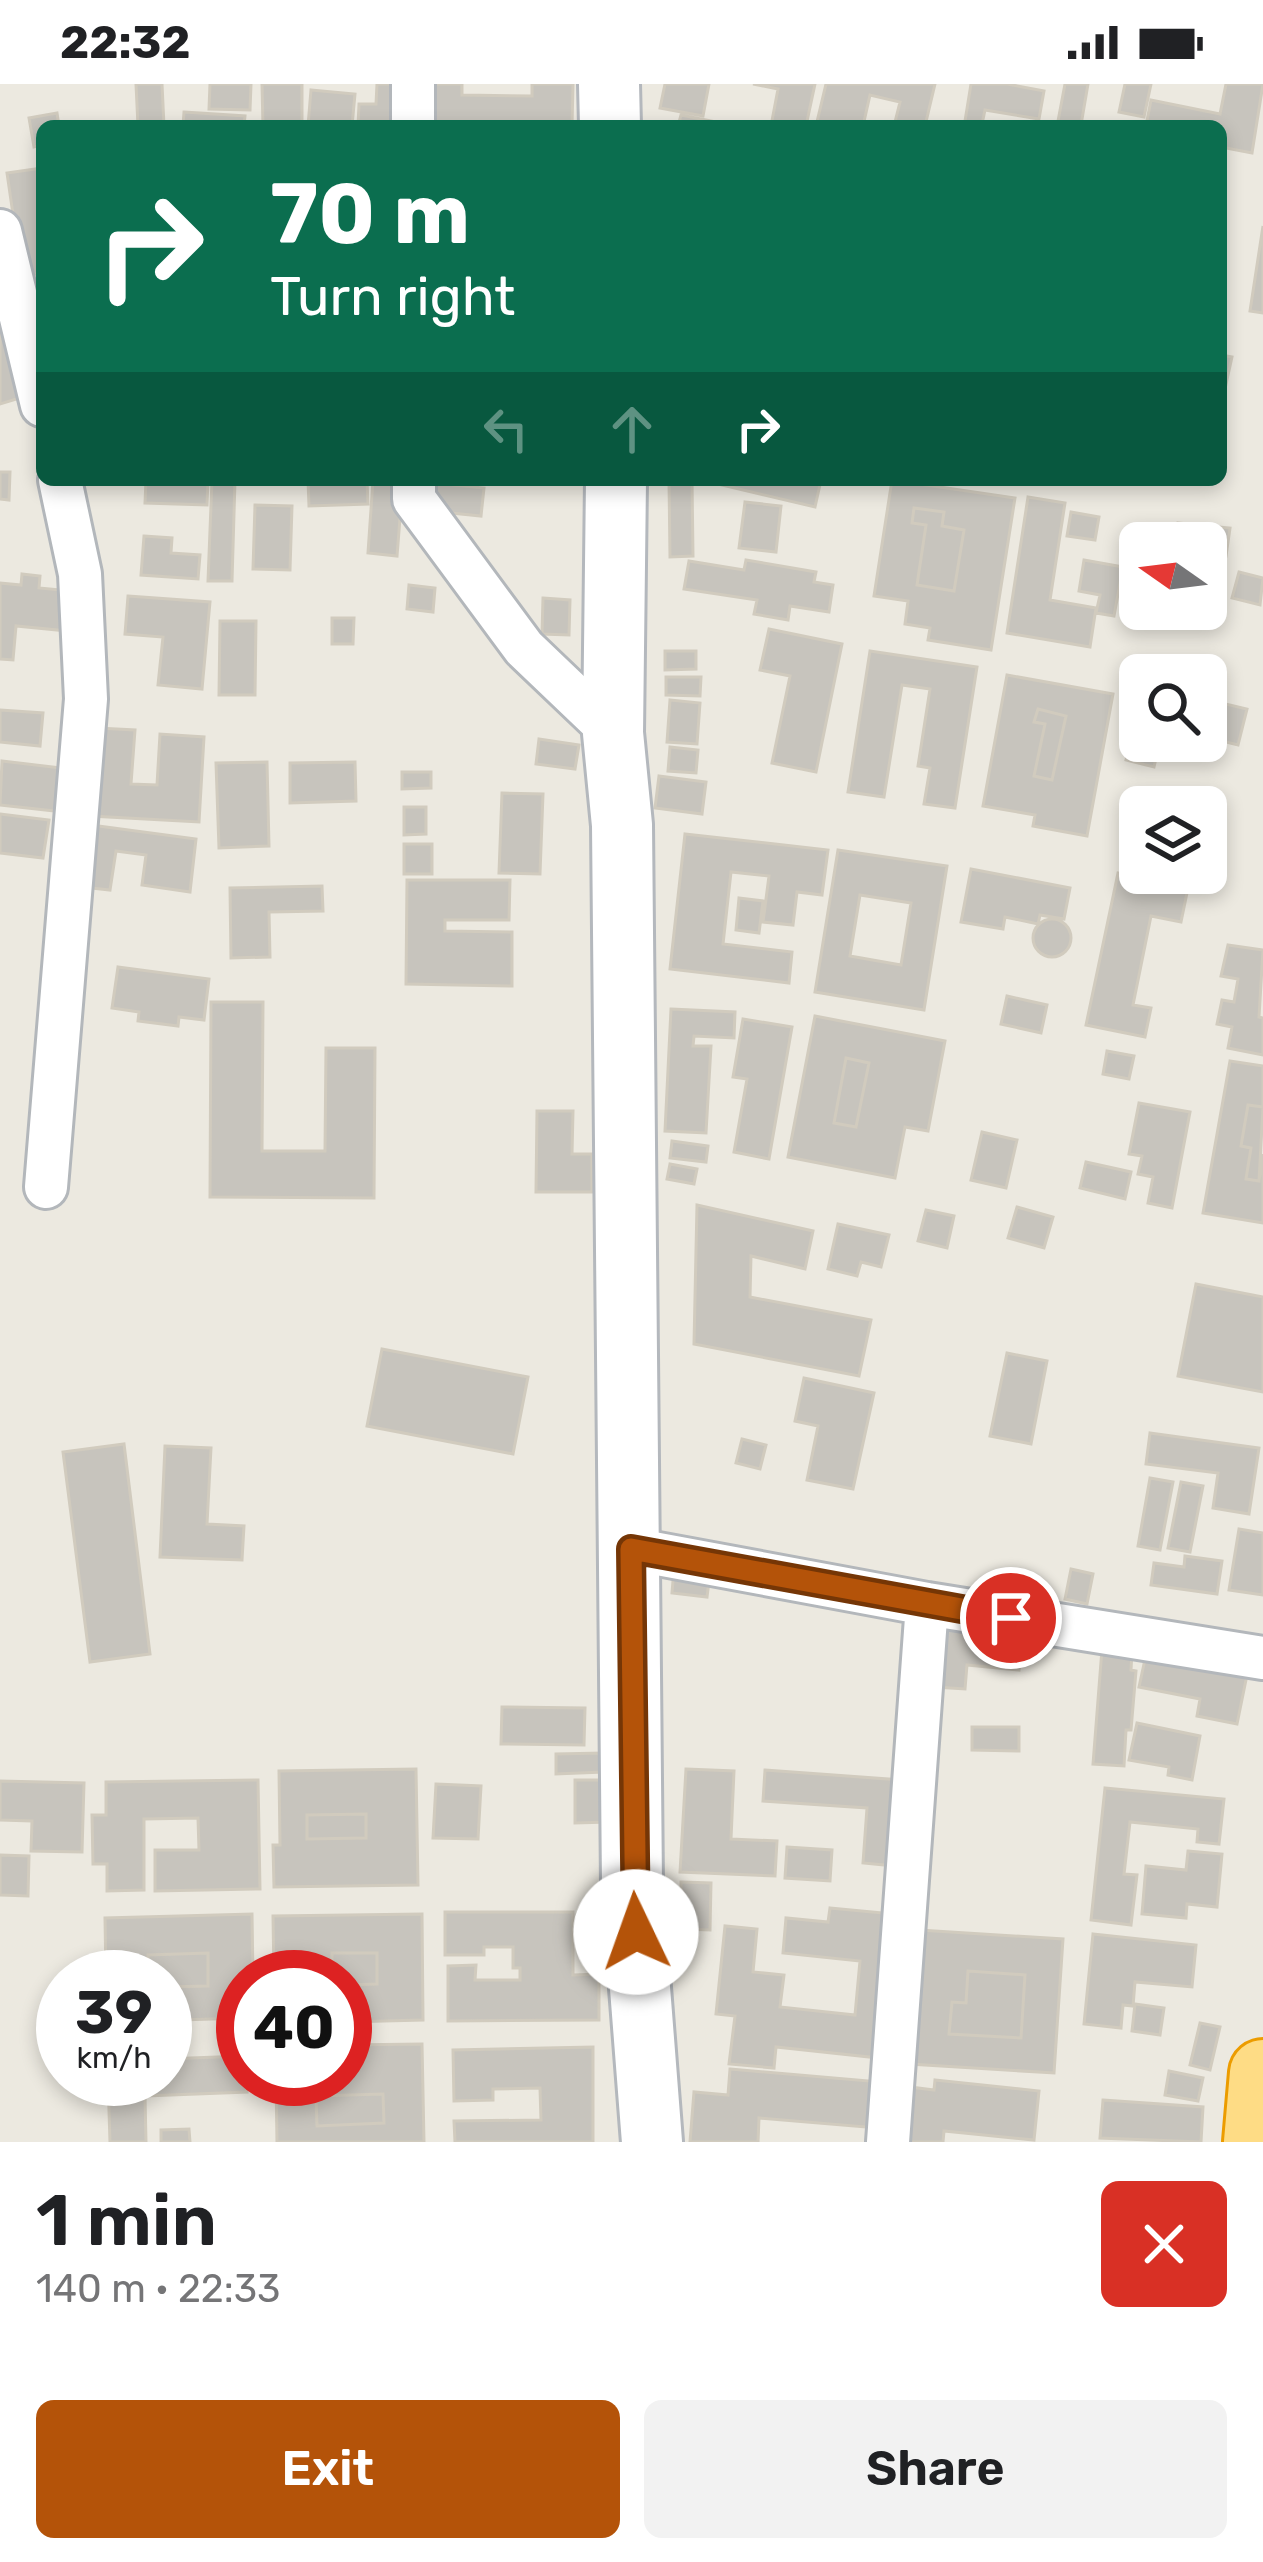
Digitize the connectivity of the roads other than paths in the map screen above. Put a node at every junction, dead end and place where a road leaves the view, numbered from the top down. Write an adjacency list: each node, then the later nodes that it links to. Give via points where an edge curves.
1 (413, 84): 3 (street)
2 (609, 84): 4 (street)
3 (413, 120)
4 (610, 120)
5 (0, 231): 6 (street)
6 (36, 380)
7 (60, 486): 11 (street, via 80,574 86,699)
8 (414, 486): 10 (street, via 415,499 524,648)
9 (616, 486): 10 (street)
10 (613, 733): 12 (street, via 622,825)
11 (46, 1187)
12 (631, 1549): 13 (street); 16 (street, via 632,1885)
13 (928, 1604): 14 (street); 17 (street)
14 (1263, 1658)
15 (1263, 2073): 18 (highway)
16 (652, 2142)
17 (888, 2142)
18 (1257, 2142)

